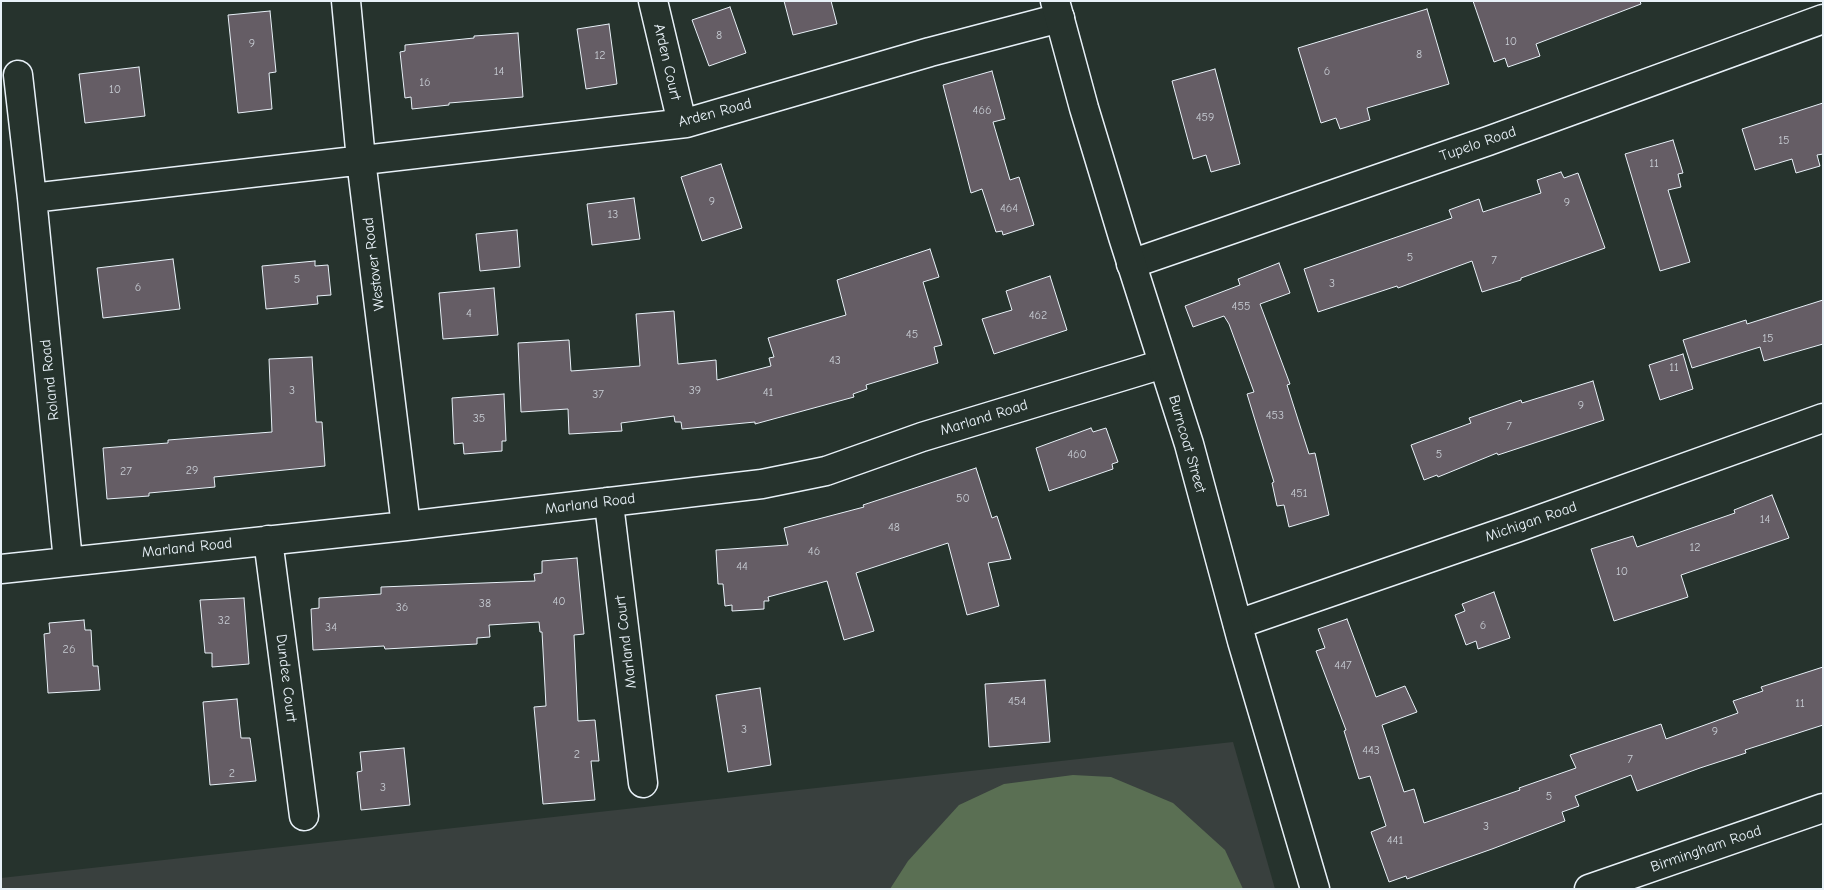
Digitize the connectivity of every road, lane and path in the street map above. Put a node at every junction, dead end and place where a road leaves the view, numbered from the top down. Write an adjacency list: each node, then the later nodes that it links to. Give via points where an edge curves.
1 (346, 1): 7 (street, Westover Road)
2 (653, 1): 6 (street, Arden Court)
3 (1057, 9): 6 (street, Arden Road, via 930,52); 9 (street, Burncoat Street)
4 (1823, 19): 9 (street, Tupelo Road, via 1488,141)
5 (18, 75): 8 (street, Roland Road)
6 (682, 123): 7 (street, Arden Road)
7 (361, 160): 8 (street); 13 (street, Westover Road)
8 (32, 198): 15 (street, Roland Road)
9 (1131, 264): 10 (street, Burncoat Street)
10 (1163, 364): 12 (street, Marland Road, via 922,437 826,471 762,484); 17 (street, Burncoat Street, via 1189,444)
11 (1823, 418): 17 (street, Michigan Road)
12 (607, 502): 13 (street, Marland Road); 18 (street, Marland Court)
13 (406, 526): 14 (street, Marland Road)
14 (268, 540): 15 (street, Marland Road); 20 (street, Dundee Court)
15 (68, 561): 16 (street, Marland Road)
16 (1, 569)
17 (1238, 624): 21 (street, Burncoat Street)
18 (643, 783)
19 (1823, 808): 22 (street, Birmingham Road)
20 (304, 816)
21 (1315, 889)
22 (1589, 889)

